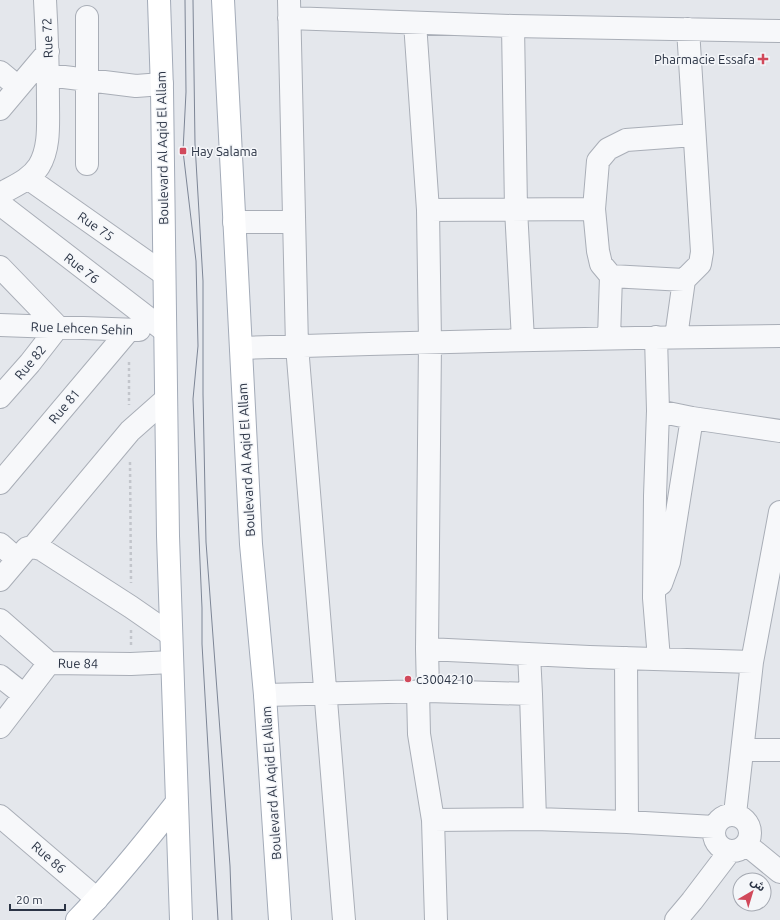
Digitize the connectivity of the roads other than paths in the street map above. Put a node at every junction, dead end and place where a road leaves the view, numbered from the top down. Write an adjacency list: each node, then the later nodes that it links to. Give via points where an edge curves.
1 (45, 0): 10 (street, Rue 72)
2 (159, 0): 14 (main road, Boulevard Al Aqid El Allam)
3 (223, 0): 25 (main road, Boulevard Al Aqid El Allam)
4 (289, 9): 6 (street); 26 (street)
5 (87, 17): 13 (street)
6 (415, 23): 7 (street); 24 (street)
7 (513, 26): 8 (street); 22 (street)
8 (688, 29): 9 (street); 17 (street)
9 (780, 31)
10 (48, 52): 12 (street, Rue 72); 15 (street)
11 (0, 72): 15 (street)
12 (48, 75): 13 (street); 19 (street, Rue 72, via 45,153 39,166)
13 (87, 80): 14 (street, via 136,86); 18 (street)
14 (162, 84): 28 (main road, Boulevard Al Aqid El Allam)
15 (18, 87): 16 (street)
16 (0, 109)
17 (694, 135): 23 (street, via 626,140 608,149 598,161); 30 (street, via 702,252 700,264)
18 (87, 164)
19 (28, 178): 20 (street); 28 (street, Rue 75)
20 (0, 194)
21 (0, 204): 34 (street, Rue 76)
22 (516, 209): 23 (street); 24 (street); 38 (street)
23 (594, 209): 29 (street, via 598,251 602,264)
24 (428, 210): 39 (street)
25 (234, 222): 26 (street); 41 (main road, Boulevard Al Aqid El Allam)
26 (294, 222): 40 (street)
27 (0, 267): 32 (street)
28 (164, 274): 34 (main road, Boulevard Al Aqid El Allam)
29 (611, 276): 30 (street); 37 (street)
30 (684, 280): 36 (street)
31 (0, 325): 32 (street, Rue Lehcen Sehin)
32 (58, 327): 33 (street, Rue Lehcen Sehin); 42 (street, Rue 82)
33 (129, 330): 34 (street, Rue Lehcen Sehin); 47 (street, Rue 81)
34 (165, 331): 43 (main road, Boulevard Al Aqid El Allam)
35 (780, 336): 36 (street)
36 (666, 337): 37 (street); 44 (street)
37 (609, 338): 38 (street)
38 (523, 340): 39 (street)
39 (430, 342): 40 (street); 55 (street)
40 (297, 346): 41 (street); 64 (street)
41 (241, 348): 67 (main road, Boulevard Al Aqid El Allam, via 251,544)
42 (0, 397)
43 (165, 400): 50 (street, via 130,431); 54 (main road, Boulevard Al Aqid El Allam)
44 (658, 411): 45 (street); 52 (street)
45 (692, 418): 46 (street); 52 (street, via 669,562)
46 (780, 431)
47 (0, 483)
48 (780, 512): 60 (street)
49 (0, 544): 50 (street)
50 (30, 552): 51 (street); 54 (street, via 131,607)
51 (0, 580)
52 (654, 598): 58 (street)
53 (0, 620): 61 (street, Rue 84)
54 (170, 634): 59 (main road, Boulevard Al Aqid El Allam)
55 (427, 649): 56 (street); 63 (street)
56 (529, 654): 57 (street); 65 (street)
57 (626, 658): 58 (street); 76 (street)
58 (659, 659): 60 (street)
59 (172, 662): 61 (street, Rue 84); 71 (main road, Boulevard Al Aqid El Allam)
60 (752, 662): 69 (street)
61 (49, 663): 66 (street)
62 (0, 676): 66 (street)
63 (423, 691): 64 (street); 65 (street); 75 (street, via 419,734)
64 (326, 694): 67 (street); 84 (street)
65 (532, 694): 74 (street)
66 (24, 695): 68 (street)
67 (265, 695): 83 (main road, Boulevard Al Aqid El Allam)
68 (0, 727)
69 (742, 750): 70 (street); 72 (street)
70 (780, 750)
71 (177, 802): 80 (main road); 82 (main road, Boulevard Al Aqid El Allam)
72 (735, 814): 77 (street, via 722,817); 78 (street, via 742,816 750,826 751,832 750,839)
73 (0, 816): 80 (street, Rue 86)
74 (535, 819): 75 (street); 76 (street)
75 (433, 820): 85 (street)
76 (627, 822): 77 (street)
77 (714, 827): 78 (street, via 714,835 722,849)
78 (738, 848): 79 (street); 86 (street)
79 (780, 872)
80 (97, 900): 81 (main road)
81 (77, 920)
82 (181, 920)
83 (280, 920)
84 (344, 920)
85 (436, 920)
86 (676, 920)

